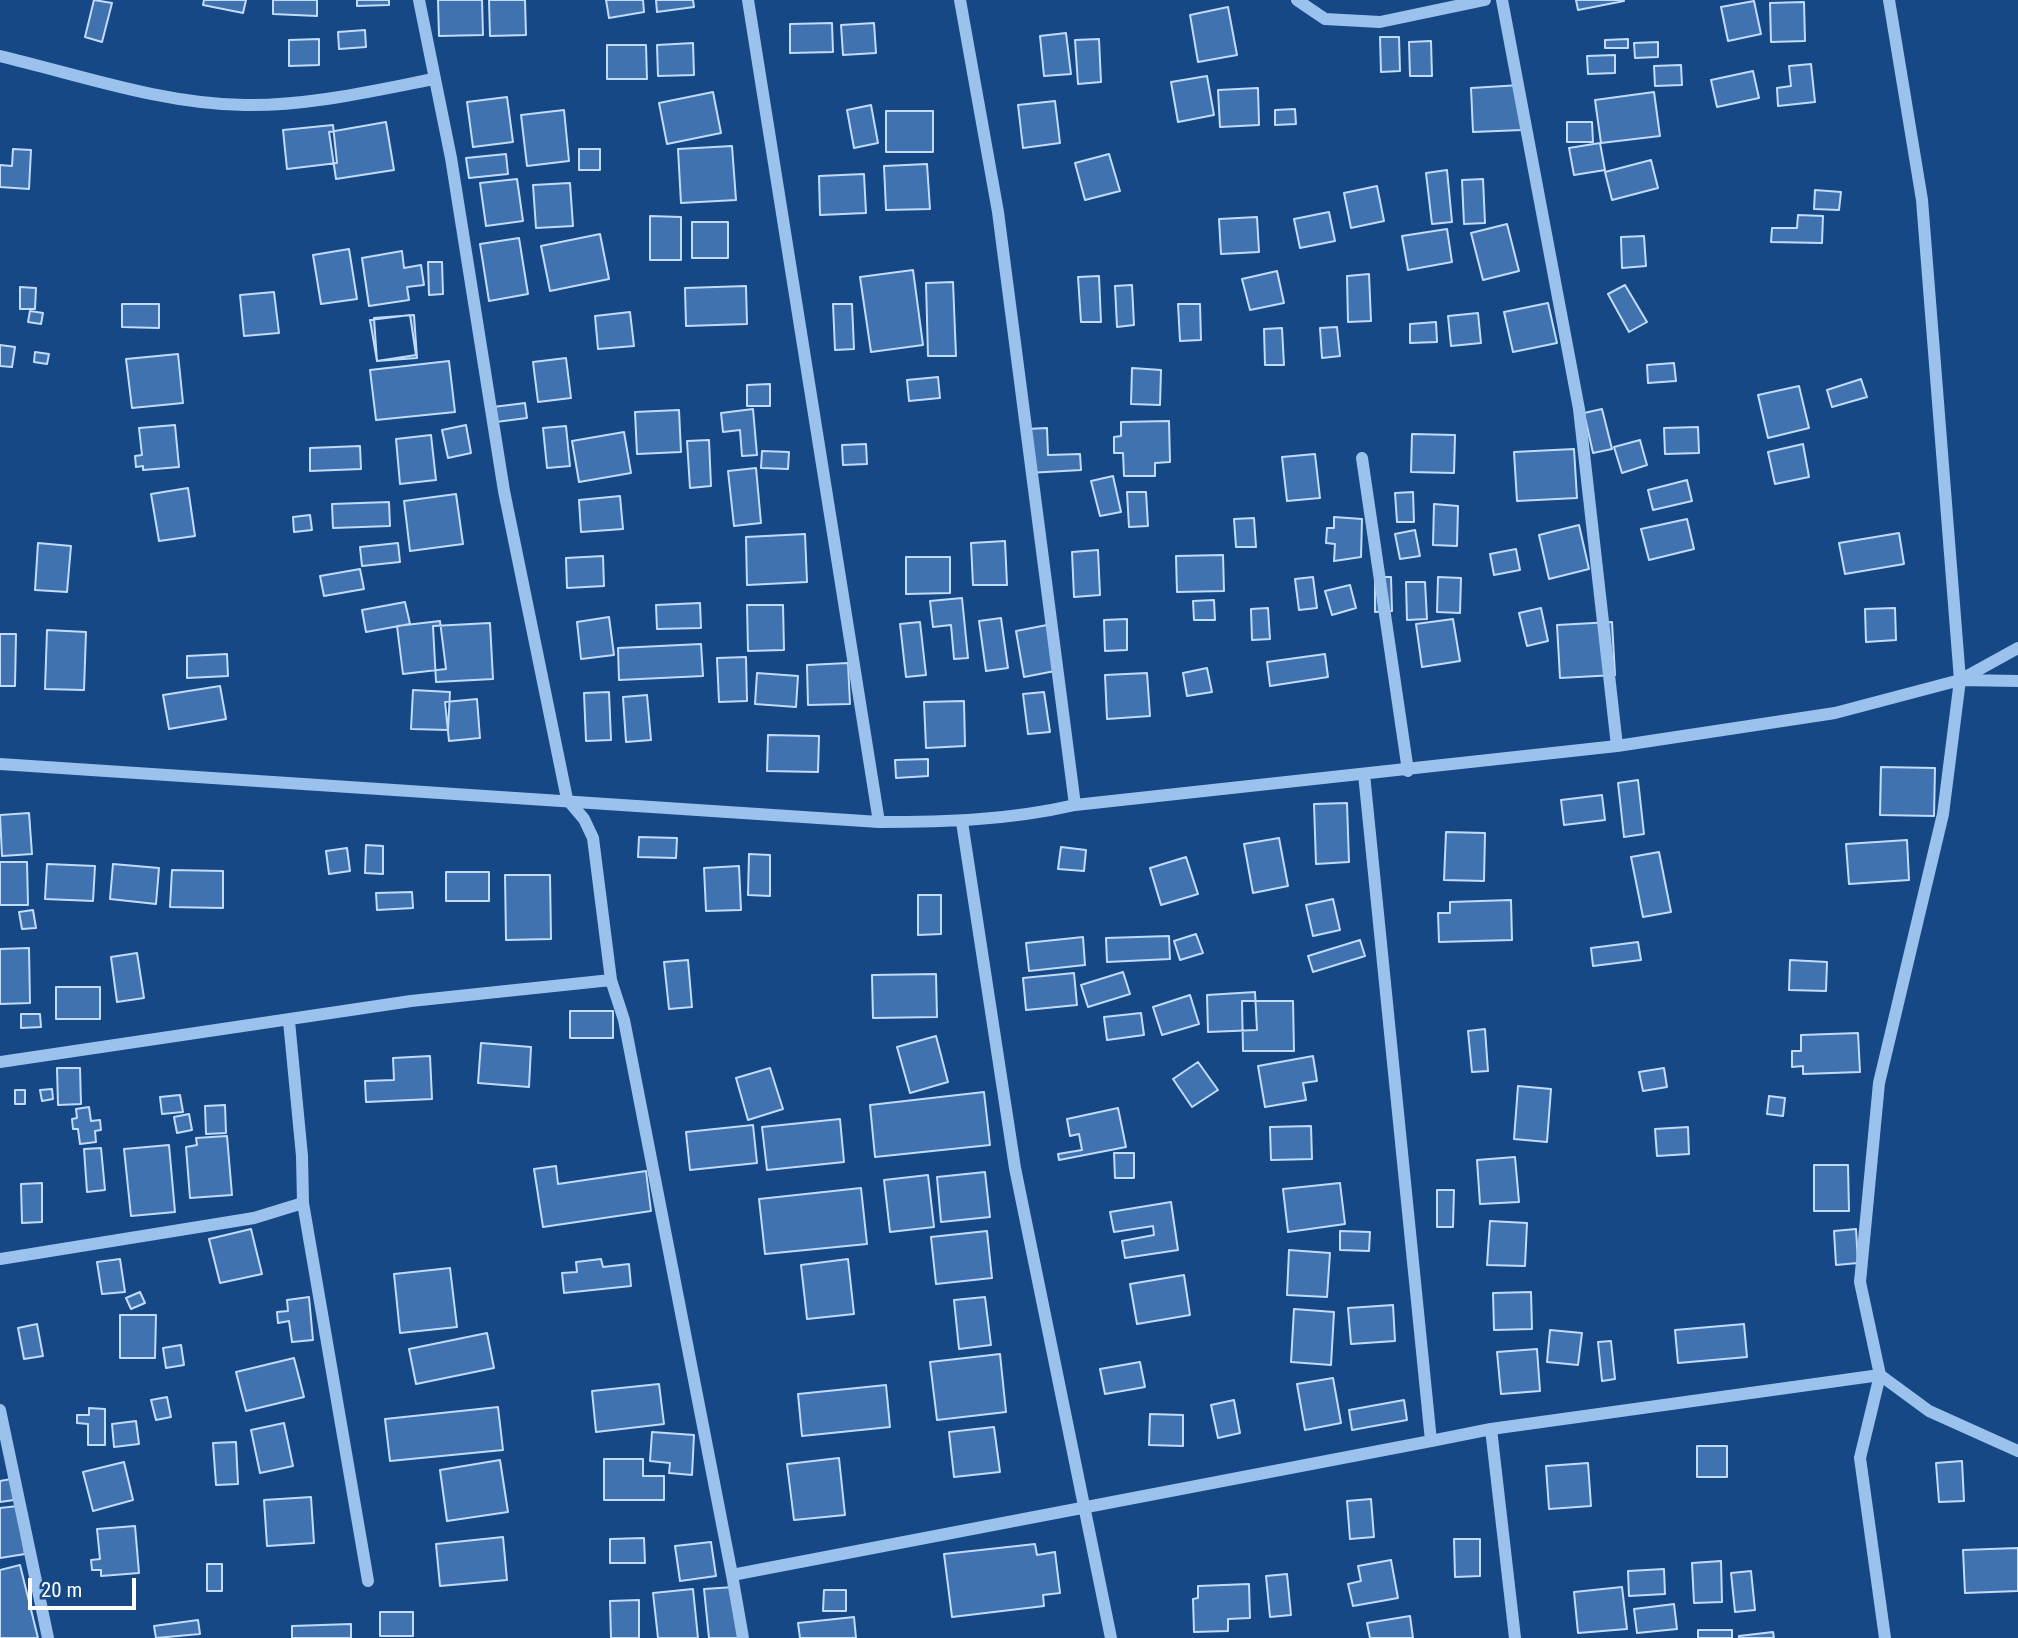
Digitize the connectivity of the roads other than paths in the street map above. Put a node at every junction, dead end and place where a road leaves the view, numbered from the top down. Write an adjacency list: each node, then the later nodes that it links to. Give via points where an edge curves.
1 (419, 0): 9 (street)
2 (748, 0): 20 (street)
3 (960, 0): 19 (street, via 998,212)
4 (1297, 0): 5 (street, via 1325,19 1380,22)
5 (1485, 0)
6 (1502, 0): 14 (street, via 1579,409)
7 (1889, 0): 12 (street, via 1922,200)
8 (0, 56): 9 (street, via 167,97 243,105 315,102)
9 (434, 79): 18 (street, via 451,158 504,491)
10 (1363, 458): 16 (street)
11 (2018, 648): 12 (street)
12 (1960, 680): 13 (street); 14 (street, via 1835,713); 27 (street, via 1943,814 1879,1083 1860,1282)
13 (2018, 681)
14 (1616, 746): 16 (street)
15 (0, 764): 18 (street)
16 (1408, 771): 17 (street)
17 (1364, 774): 19 (street); 30 (street)
18 (567, 799): 20 (street); 22 (street, via 593,838)
19 (1075, 805): 21 (street)
20 (879, 822): 21 (street)
21 (962, 822): 32 (street, via 1016,1168)
22 (611, 980): 23 (street, via 411,1001); 33 (street, via 624,1020)
23 (289, 1021): 24 (street); 25 (street)
24 (0, 1062)
25 (303, 1203): 26 (street, via 254,1219); 34 (street)
26 (0, 1259)
27 (1880, 1375): 29 (street); 31 (street, via 1929,1411); 39 (street, via 1860,1458)
28 (0, 1410): 35 (street)
29 (1491, 1429): 30 (street); 38 (street)
30 (1431, 1441): 32 (street)
31 (2018, 1451)
32 (1084, 1508): 33 (street); 37 (street)
33 (732, 1575): 36 (street)
34 (368, 1581)
35 (48, 1638)
36 (743, 1638)
37 (1111, 1638)
38 (1515, 1638)
39 (1885, 1638)

